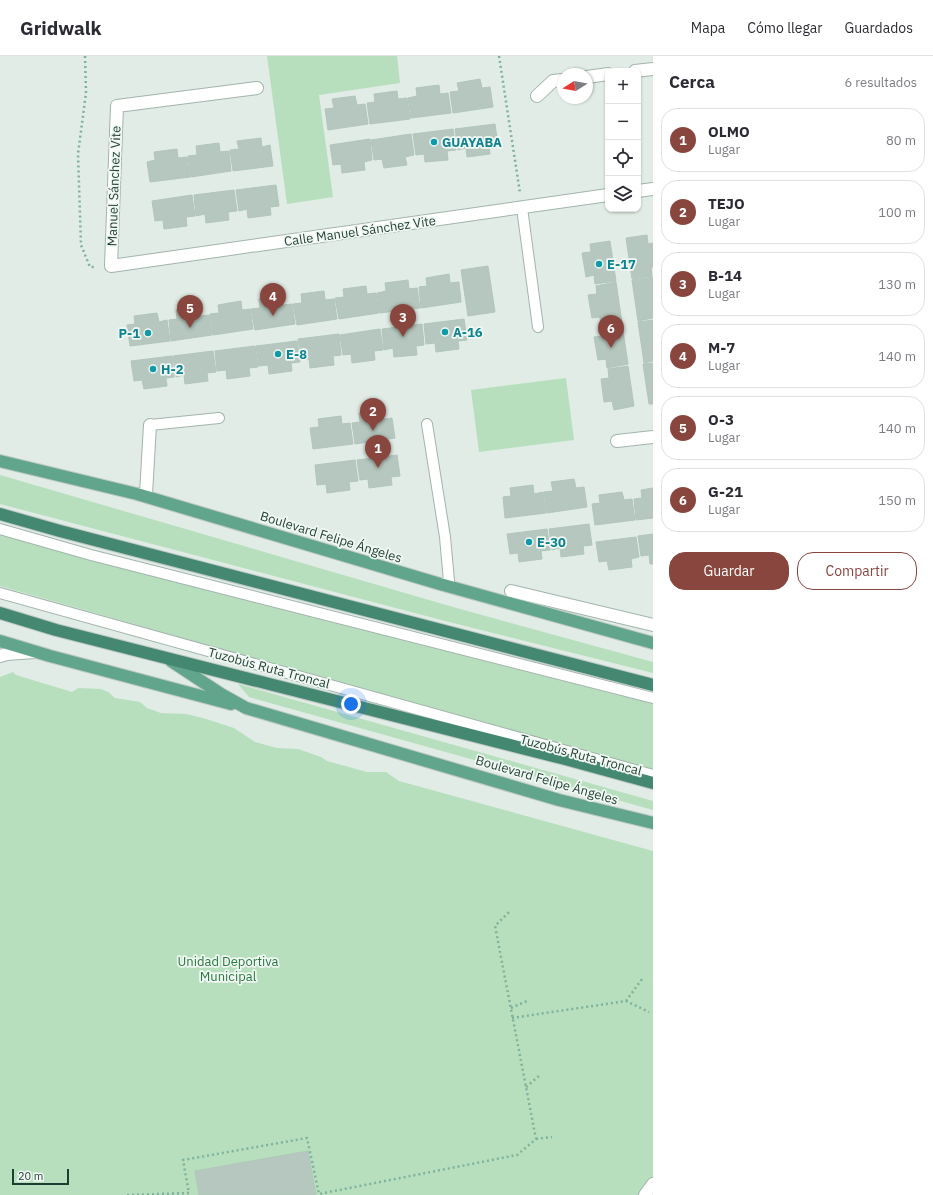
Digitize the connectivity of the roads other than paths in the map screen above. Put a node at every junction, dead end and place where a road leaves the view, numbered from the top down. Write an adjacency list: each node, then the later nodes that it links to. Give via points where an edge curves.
1 (653, 69): 2 (street)
2 (641, 70)
3 (605, 74): 4 (street)
4 (593, 76)
5 (557, 81): 7 (street, via 553,81)
6 (257, 88): 12 (street, Manuel Sánchez Vite, via 117,106)
7 (537, 96)
8 (653, 189): 9 (street)
9 (641, 191)
10 (605, 195): 11 (street, Calle Manuel Sánchez Vite)
11 (522, 208): 12 (street, Calle Manuel Sánchez Vite); 13 (lane)
12 (111, 266)
13 (538, 327)
14 (219, 418): 16 (lane)
15 (427, 424): 23 (lane, via 449,581)
16 (150, 425): 20 (street, via 146,494)
17 (653, 436): 18 (street)
18 (617, 441)
19 (0, 461): 20 (main road, Boulevard Felipe Ángeles)
20 (137, 494): 23 (main road, Boulevard Felipe Ángeles)
21 (0, 514): 33 (highway)
22 (0, 529): 34 (lane, via 91,555)
23 (440, 584): 29 (main road, Boulevard Felipe Ángeles)
24 (511, 591): 27 (street)
25 (0, 593): 36 (lane, Tuzobús Ruta Troncal)
26 (0, 613): 32 (highway, Boulevard Felipe Ángeles)
27 (653, 625)
28 (0, 642): 30 (main road)
29 (653, 643)
30 (36, 652): 31 (street); 35 (main road)
31 (0, 656)
32 (168, 659): 35 (main road, Boulevard Felipe Ángeles); 37 (highway, Boulevard Felipe Ángeles)
33 (653, 685)
34 (653, 698)
35 (246, 708): 38 (main road, Boulevard Felipe Ángeles, via 559,800)
36 (653, 775)
37 (653, 783)
38 (653, 823)
39 (653, 1184): 40 (street)
40 (645, 1195)

